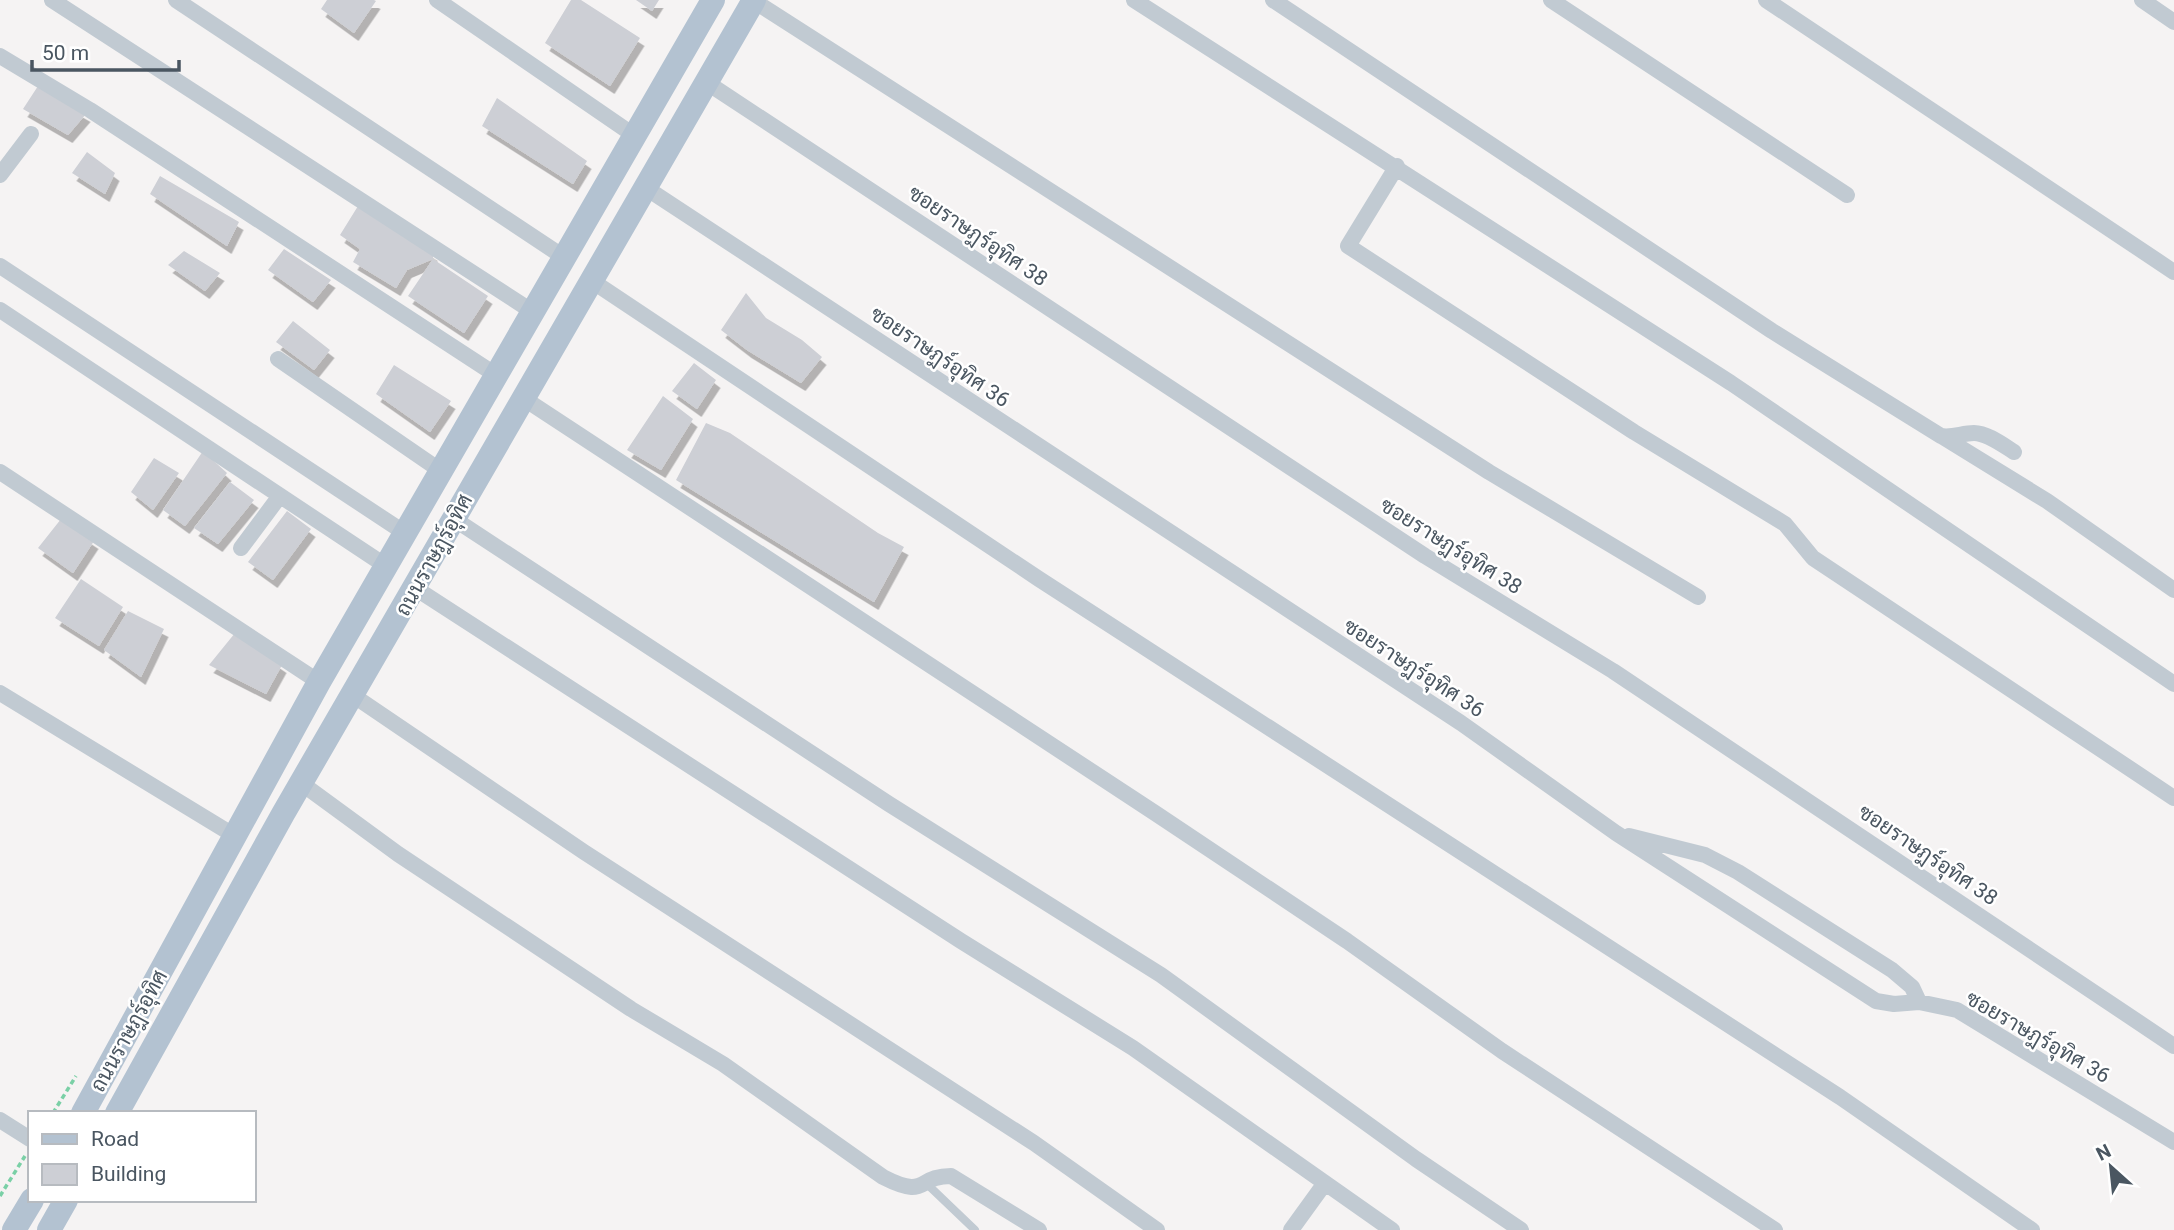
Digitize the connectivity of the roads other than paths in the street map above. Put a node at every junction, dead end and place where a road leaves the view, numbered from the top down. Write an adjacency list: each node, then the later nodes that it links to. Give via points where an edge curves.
1 (52, 0): 25 (street)
2 (176, 0): 20 (street)
3 (437, 0): 15 (street)
4 (713, 0): 15 (main road, ถนนราษฎร์อุทิศ)
5 (1134, 0): 16 (street)
6 (1273, 0): 29 (street, via 1772,331)
7 (1551, 0): 19 (street)
8 (1766, 0): 22 (street)
9 (2142, 0): 11 (street)
10 (754, 1): 13 (main road, ถนนราษฎร์อุทิศ); 40 (street, via 1489,472)
11 (2174, 22)
12 (0, 56): 27 (street)
13 (706, 82): 18 (main road, ถนนราษฎร์อุทิศ); 52 (street, ซอยราษฎร์อุทิศ 38, via 1414,548 1705,731)
14 (31, 134): 17 (street)
15 (635, 136): 20 (main road, ถนนราษฎร์อุทิศ)
16 (1397, 166): 42 (street, via 1731,383); 46 (street, via 1348,246 1785,524 1812,558)
17 (0, 175)
18 (646, 188): 23 (main road, ถนนราษฎร์อุทิศ); 49 (street, ซอยราษฎร์อุทิศ 36, via 1461,723)
19 (1847, 195)
20 (565, 258): 25 (main road, ถนนราษฎร์อุทิศ)
21 (0, 267): 35 (street)
22 (2174, 272)
23 (592, 281): 28 (main road, ถนนราษฎร์อุทิศ); 71 (street, via 1073,601 1840,1097)
24 (0, 310): 33 (street)
25 (533, 312): 27 (main road, ถนนราษฎร์อุทิศ)
26 (278, 359): 31 (street)
27 (496, 374): 31 (main road, ถนนราษฎร์อุทิศ)
28 (523, 398): 34 (main road, ถนนราษฎร์อุทิศ); 70 (street, via 1347,941 1502,1051)
29 (1941, 436): 30 (street, via 1982,433); 39 (street, via 2047,501)
30 (2014, 452)
31 (441, 471): 35 (main road, ถนนราษฎร์อุทิศ)
32 (0, 472): 41 (street)
33 (279, 497): 36 (street); 37 (street)
34 (454, 519): 38 (main road, ถนนราษฎร์อุทิศ); 69 (street, via 1160,975)
35 (405, 533): 37 (main road, ถนนราษฎร์อุทิศ)
36 (241, 548)
37 (386, 566): 41 (main road, ถนนราษฎร์อุทิศ)
38 (415, 587): 44 (main road, ถนนราษฎร์อุทิศ); 58 (street, via 1133,1048)
39 (2174, 590)
40 (1698, 597)
41 (319, 682): 47 (main road, ถนนราษฎร์อุทิศ)
42 (2174, 684)
43 (0, 693): 50 (street)
44 (354, 695): 45 (main road, ถนนราษฎร์อุทิศ); 66 (street, via 584,852 1012,1129)
45 (301, 783): 48 (main road, ถนนราษฎร์อุทิศ); 59 (street, via 409,862 631,1009 723,1064 883,1177 902,1187)
46 (2174, 798)
47 (254, 801): 48 (main road); 50 (main road, ถนนราษฎร์อุทิศ)
48 (283, 814): 54 (main road, ถนนราษฎร์อุทิศ)
49 (1616, 833): 51 (street, ซอยราษฎร์อุทิศ 36, via 1876,1000); 51 (street, via 1705,855 1738,872 1892,970 1912,987)
50 (235, 836): 53 (main road, ถนนราษฎร์อุทิศ)
51 (1919, 1002): 57 (street, ซอยราษฎร์อุทิศ 36, via 1957,1010)
52 (2174, 1046)
53 (84, 1111)
54 (118, 1111)
55 (0, 1119): 56 (street)
56 (28, 1138)
57 (2174, 1142)
58 (1325, 1183): 67 (street); 68 (street)
59 (928, 1185): 64 (lane); 65 (street, via 939,1176 951,1176)
60 (31, 1202): 62 (main road)
61 (65, 1202): 63 (main road)
62 (14, 1230)
63 (48, 1230)
64 (975, 1230)
65 (1039, 1230)
66 (1157, 1230)
67 (1291, 1230)
68 (1392, 1230)
69 (1521, 1230)
70 (1775, 1230)
71 (2032, 1230)

